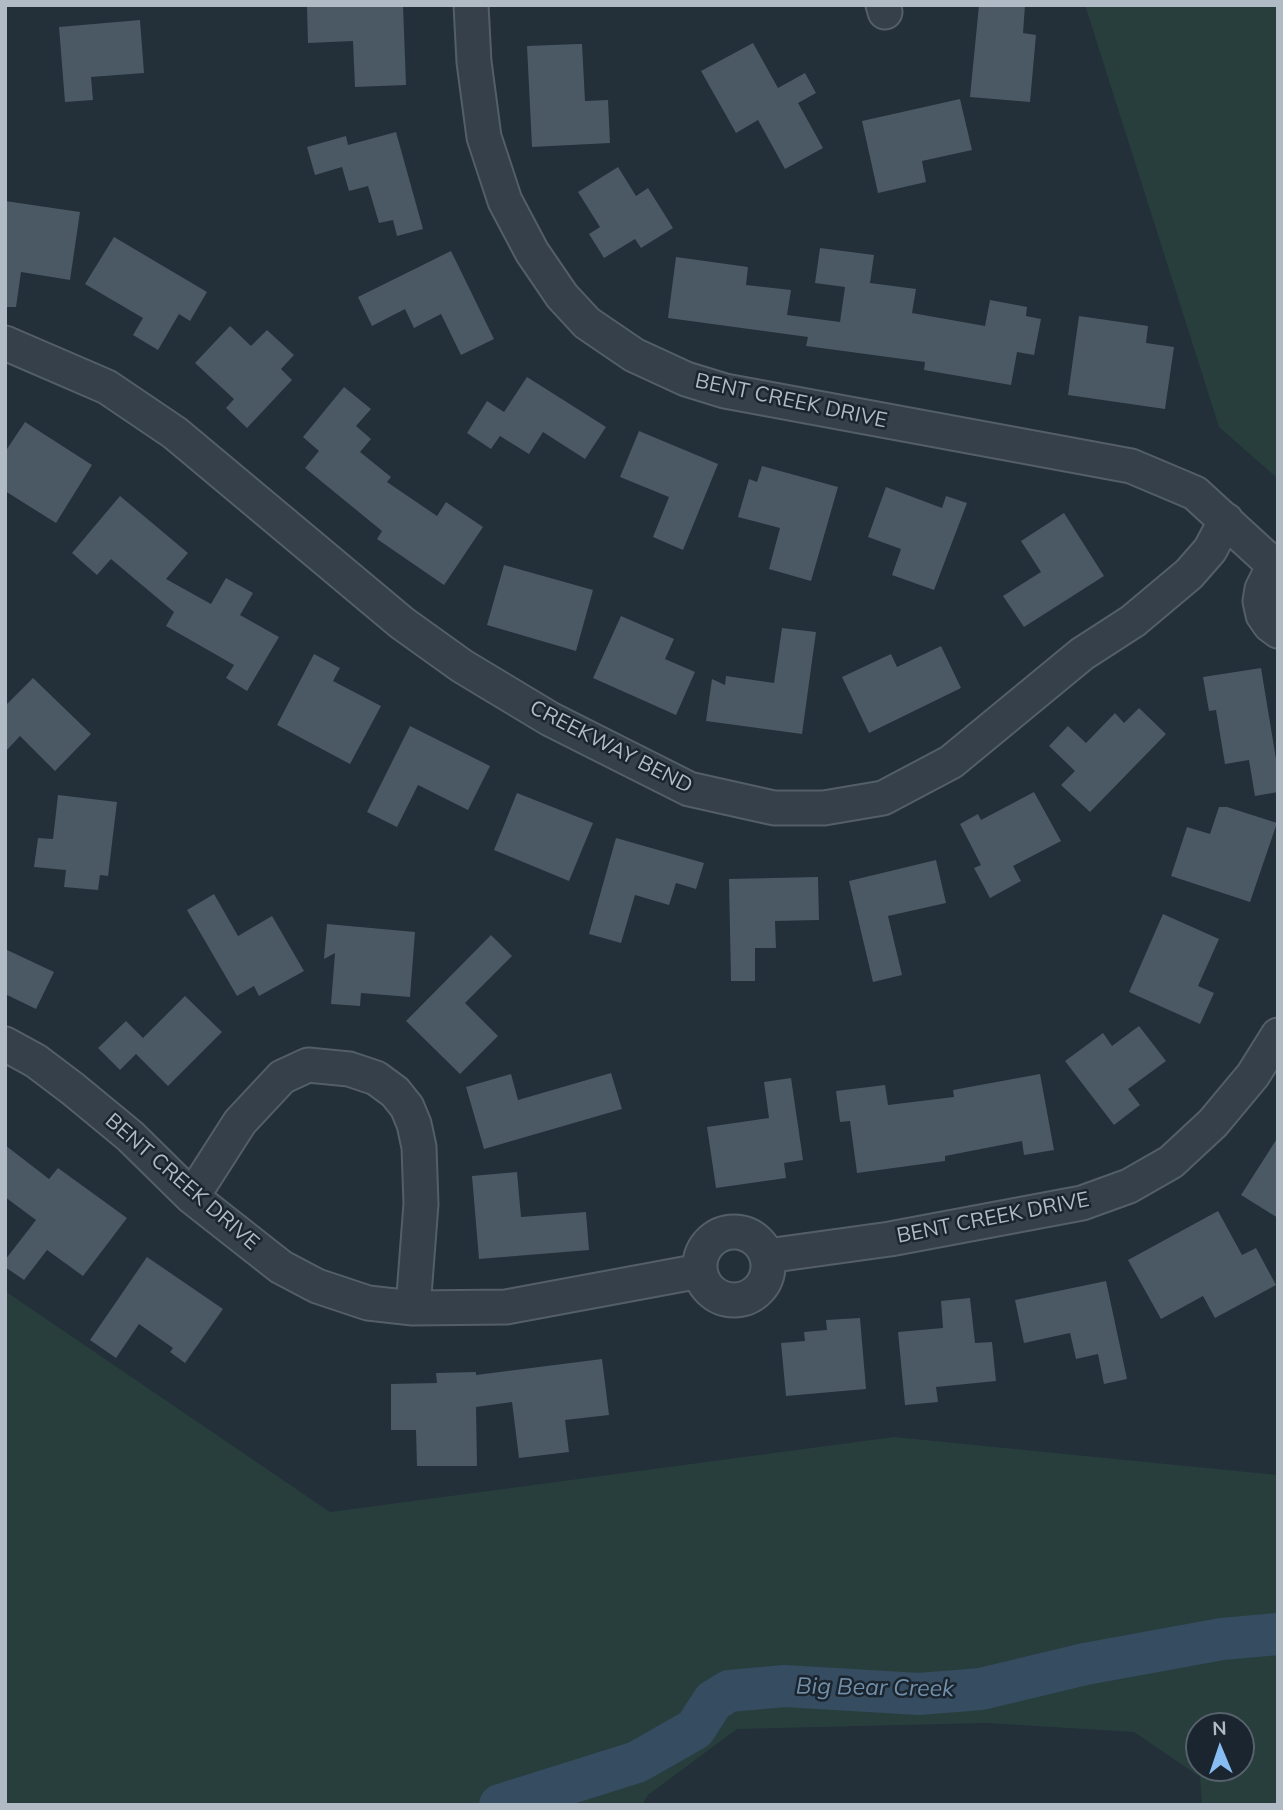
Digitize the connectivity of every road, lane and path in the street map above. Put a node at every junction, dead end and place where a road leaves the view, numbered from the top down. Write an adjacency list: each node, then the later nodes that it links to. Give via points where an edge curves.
1 (471, 5): 3 (street, BENT CREEK DRIVE, via 484,137 505,201 532,252 587,323 634,355 686,379 725,391 1131,466 1195,493)
2 (5, 343): 3 (street, CREEKWAY BEND, via 107,387 175,433 402,623 539,713 689,789 775,808 824,808 883,798 951,762 1082,654 1132,621 1189,574 1210,551)
3 (1226, 520): 4 (street, BENT CREEK DRIVE)
4 (1278, 569): 5 (street, via 1268,578 1260,601 1263,615)
5 (1278, 631)
6 (1278, 1035): 9 (street, BENT CREEK DRIVE, via 1253,1075 1213,1123 1171,1162 1129,1186 1082,1203 890,1239)
7 (5, 1044): 8 (street, BENT CREEK DRIVE, via 36,1061 130,1136)
8 (192, 1197): 11 (street, BENT CREEK DRIVE, via 281,1267 317,1286 368,1303); 11 (street, via 240,1122 282,1077 308,1065 349,1069 376,1079 407,1107 419,1147 421,1204)
9 (767, 1256): 10 (street, via 754,1237 725,1232 706,1245); 10 (street, via 767,1276 761,1287 741,1299 711,1292)
10 (700, 1271): 11 (street, BENT CREEK DRIVE, via 506,1307)
11 (413, 1308)

